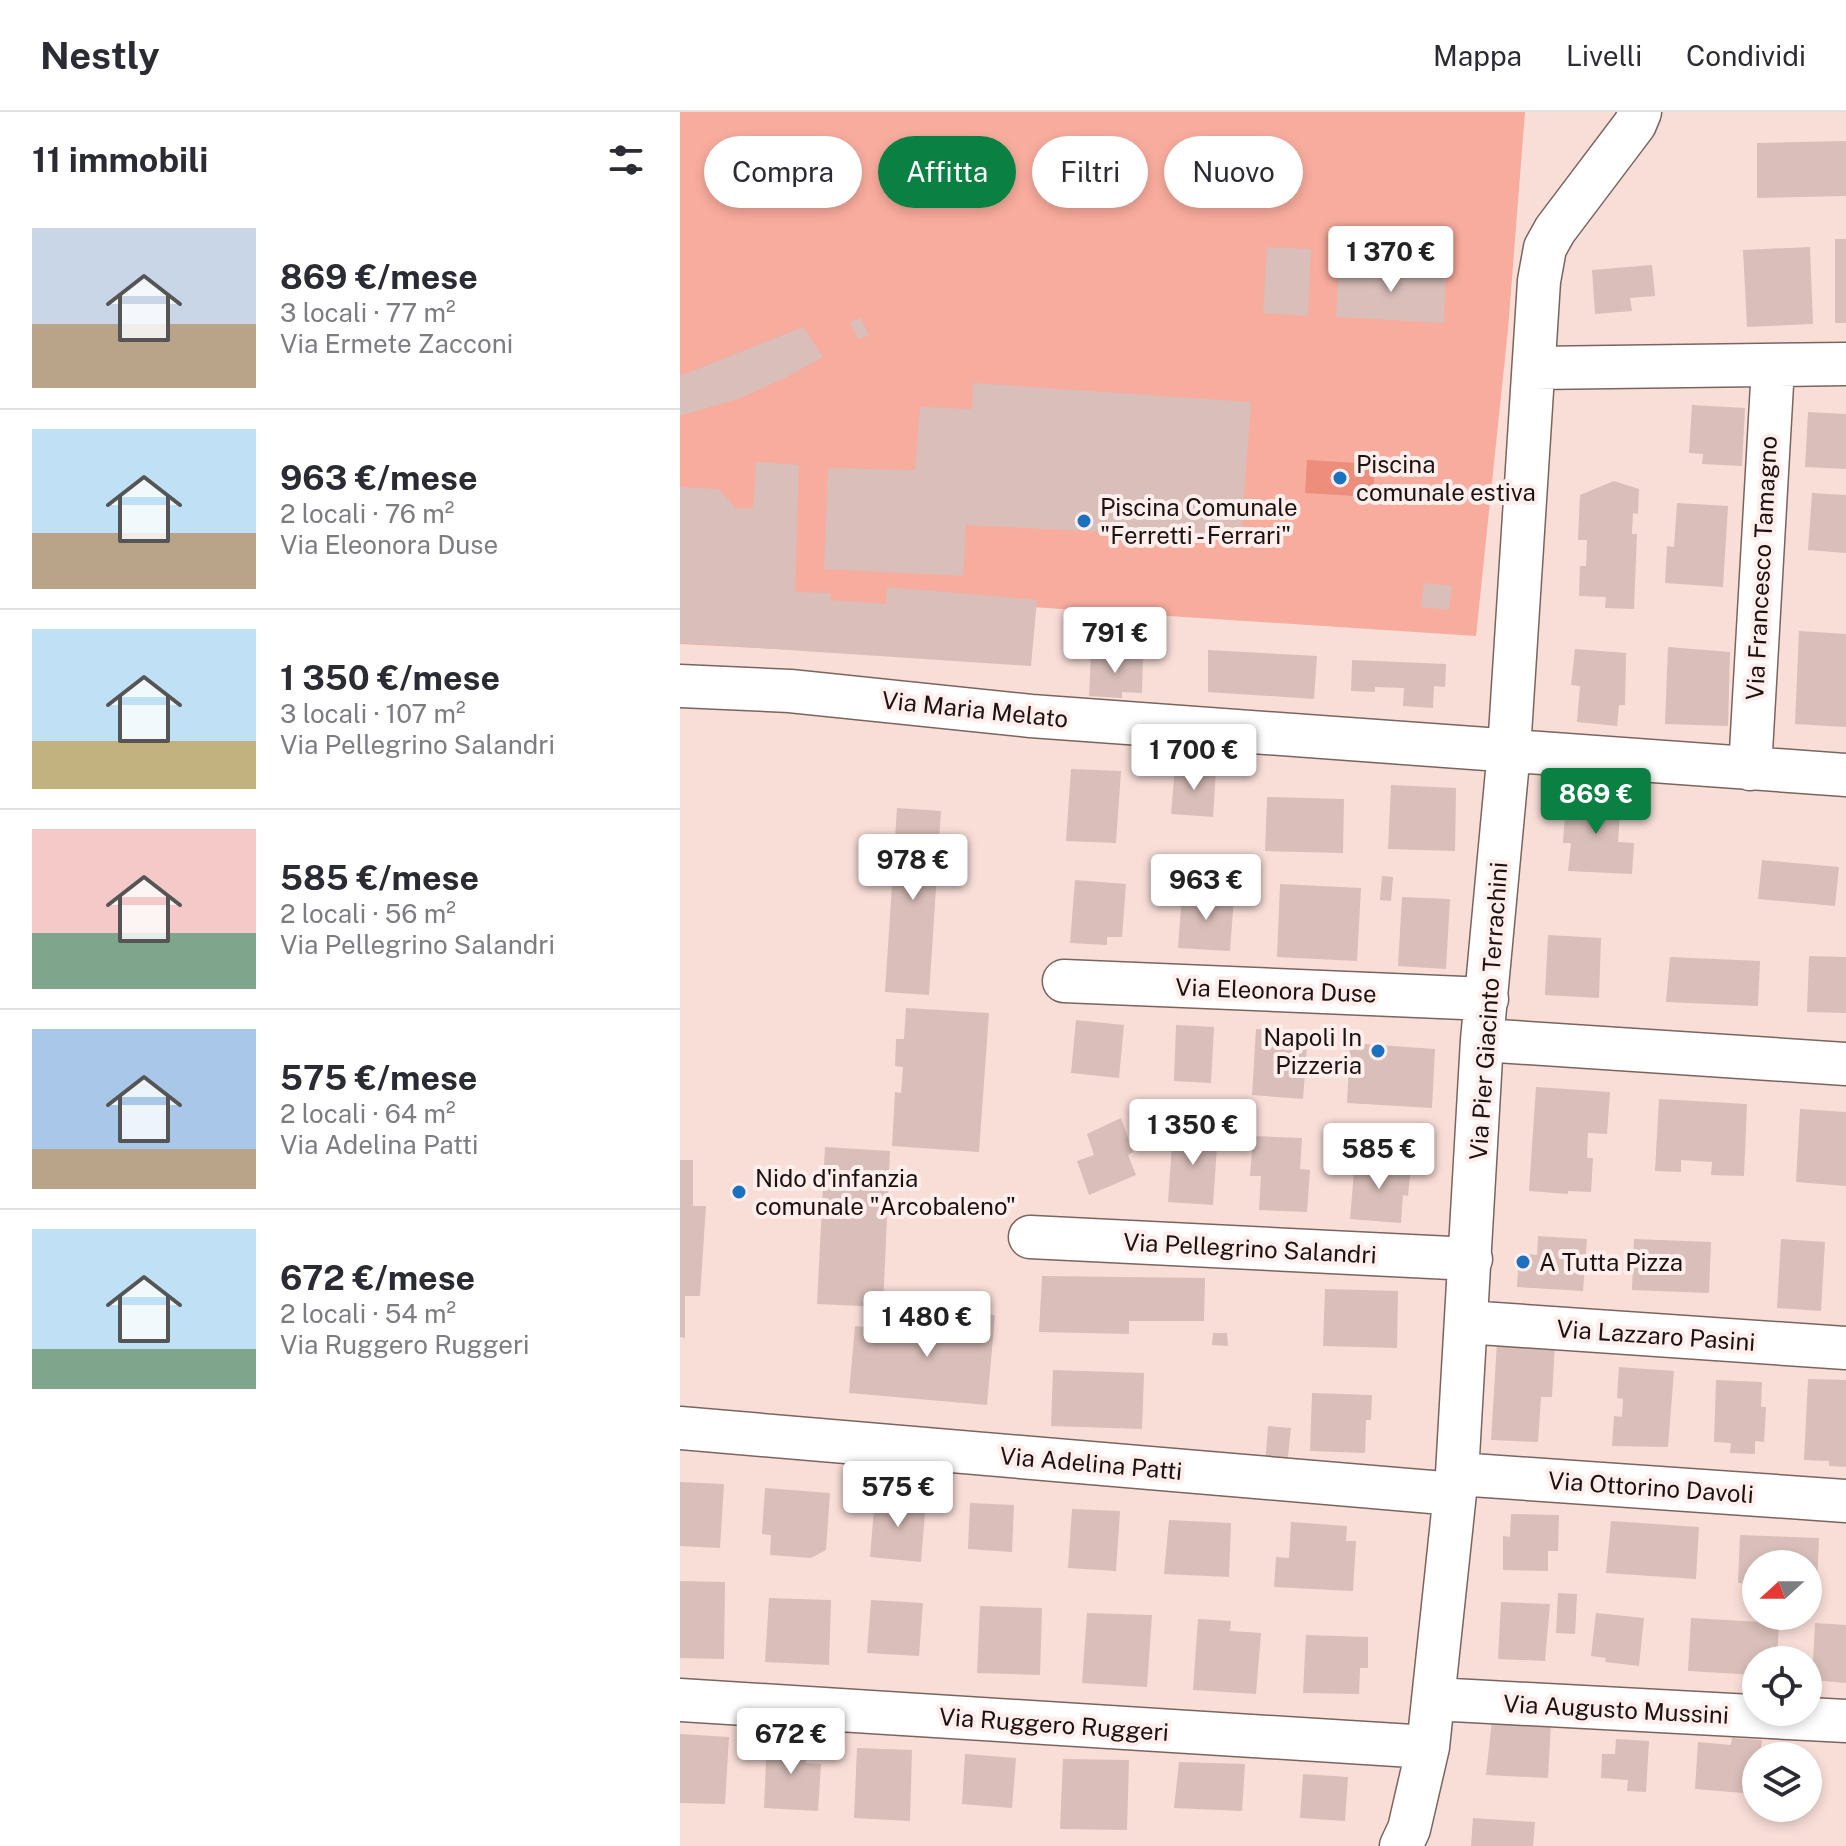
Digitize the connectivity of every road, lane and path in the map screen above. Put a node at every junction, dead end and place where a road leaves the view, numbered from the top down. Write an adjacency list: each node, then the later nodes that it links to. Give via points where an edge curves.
1 (1640, 112): 2 (street, Via Pier Giacinto Terrachini, via 1635,124)
2 (1618, 130): 5 (street, Via Pier Giacinto Terrachini, via 1545,248)
3 (1846, 364): 4 (street)
4 (1773, 367): 5 (street); 8 (street, Via Francesco Tamagno)
5 (1535, 368): 7 (street, Via Pier Giacinto Terrachini)
6 (680, 686): 7 (street, Via Maria Melato)
7 (1509, 750): 8 (street, Via Maria Melato); 11 (street, Via Pier Giacinto Terrachini)
8 (1750, 769): 9 (street, Via Maria Melato)
9 (1846, 775)
10 (1064, 981): 11 (street, Via Eleonora Duse)
11 (1487, 999): 12 (street, Via Pier Giacinto Terrachini)
12 (1482, 1040): 13 (street); 15 (street, Via Pier Giacinto Terrachini)
13 (1846, 1064)
14 (1030, 1237): 15 (street, Via Pellegrino Salandri)
15 (1471, 1259): 16 (street, Via Pier Giacinto Terrachini)
16 (1466, 1322): 17 (street, Via Lazzaro Pasini); 19 (street, Via Pier Giacinto Terrachini)
17 (1846, 1348)
18 (680, 1428): 19 (street, Via Adelina Patti)
19 (1456, 1484): 20 (street, Via Ottorino Davoli); 21 (street, Via Pier Giacinto Terrachini)
20 (1846, 1501)
21 (1434, 1699): 23 (street, Via Augusto Mussini); 24 (street, Via Pier Giacinto Terrachini)
22 (680, 1700): 24 (street, Via Ruggero Ruggeri)
23 (1846, 1721)
24 (1428, 1747): 25 (street, Via Pier Giacinto Terrachini)
25 (1401, 1846)

